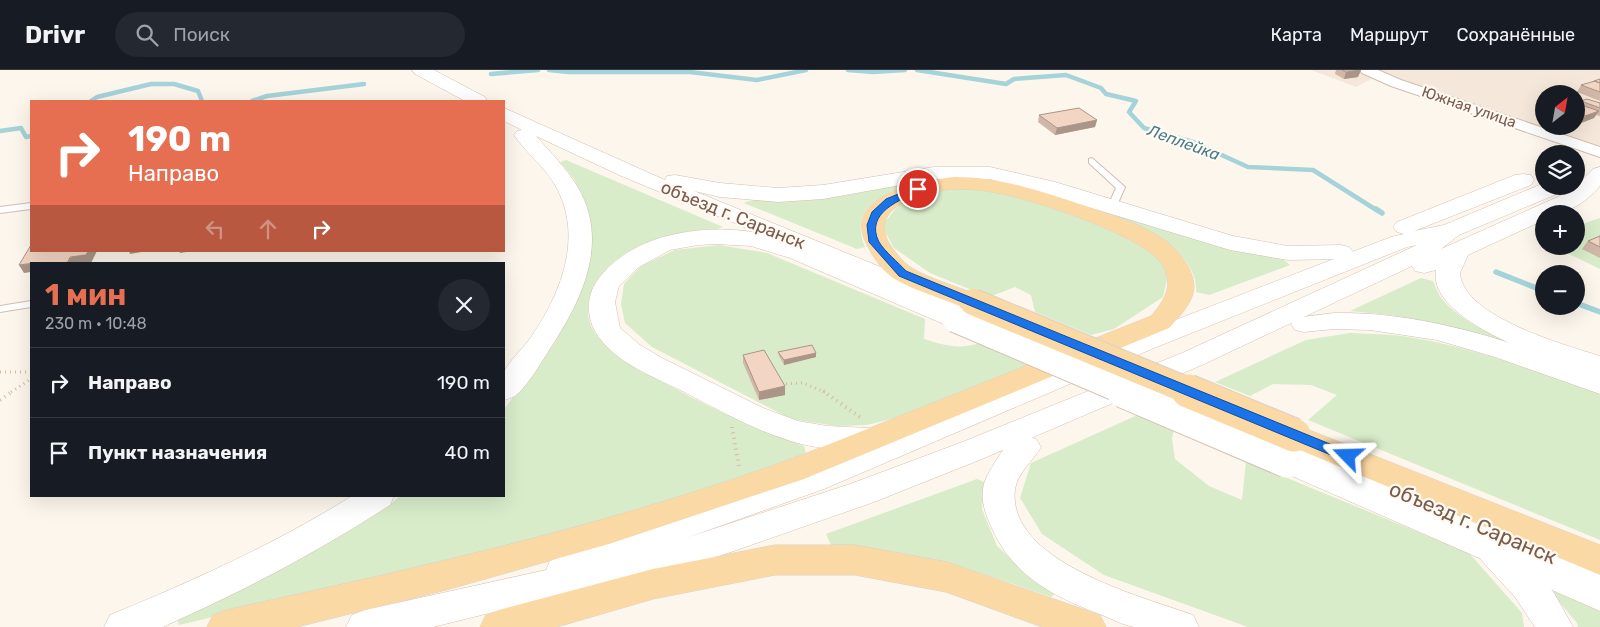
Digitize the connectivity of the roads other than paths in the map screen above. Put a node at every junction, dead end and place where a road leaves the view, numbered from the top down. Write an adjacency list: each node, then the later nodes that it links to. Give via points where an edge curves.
1 (417, 70): 4 (main road, via 424,82)
2 (421, 70): 5 (main road)
3 (1367, 70): 9 (street, Южная улица, via 1396,83)
4 (459, 100)
5 (476, 100)
6 (505, 112): 16 (main road, via 544,125)
7 (505, 112): 28 (main road, объезд г. Саранск, via 626,171)
8 (514, 129): 23 (main road, via 614,175); 33 (main road, via 559,174 571,195 577,215 579,252 575,275 557,320)
9 (1600, 152)
10 (1092, 161): 19 (lane, via 1122,187)
11 (1600, 167): 12 (main road); 14 (main road)
12 (1585, 169)
13 (1600, 173): 22 (main road, via 1579,196)
14 (1585, 174)
15 (1535, 176): 24 (main road)
16 (675, 181): 19 (main road, via 720,190 778,195 823,192 934,172 978,172 1020,180); 25 (main road)
17 (1539, 195): 22 (main road)
18 (30, 206): 20 (lane)
19 (1112, 208): 24 (main road, via 1191,233 1264,250 1315,254)
20 (5, 209): 21 (lane)
21 (0, 220)
22 (1455, 239): 30 (main road); 31 (main road, via 1448,276 1452,291 1463,304 1502,330); 45 (main road, via 1192,359 862,493 701,548 622,571 522,590)
23 (787, 247): 28 (main road); 34 (main road, via 720,236 686,239 639,255 610,280 602,296 602,312 610,333 630,351 737,408 787,429 815,436)
24 (1341, 252): 29 (main road)
25 (903, 274): 28 (main road); 29 (main road, via 874,242 872,225 876,214 889,201 928,186 956,183 990,185 1034,196 1122,226 1169,255 1178,269 1182,285 1177,301)
26 (30, 304): 27 (lane)
27 (0, 310)
28 (964, 311): 36 (main road, bridge)
29 (1160, 322): 34 (main road)
30 (1304, 324): 32 (main road, via 1379,322 1428,329); 35 (main road)
31 (1600, 366)
32 (1600, 384)
33 (505, 389)
34 (874, 437): 44 (main road, via 828,459 566,544)
35 (1025, 447): 41 (main road); 48 (main road, via 1010,465 1000,486 1000,506 1016,545 1034,562 1061,579)
36 (1290, 447): 38 (main road); 39 (main road); 40 (main road, объезд г. Саранск)
37 (377, 497): 43 (main road, via 335,525 270,560)
38 (1493, 550): 42 (main road); 49 (main road, via 1521,576 1541,601)
39 (1600, 560)
40 (1600, 576)
41 (654, 584): 46 (main road); 47 (main road, via 775,560 855,560 947,577)
42 (1600, 595)
43 (123, 627)
44 (226, 627)
45 (365, 627)
46 (499, 627)
47 (1087, 627)
48 (1180, 627)
49 (1554, 627)

